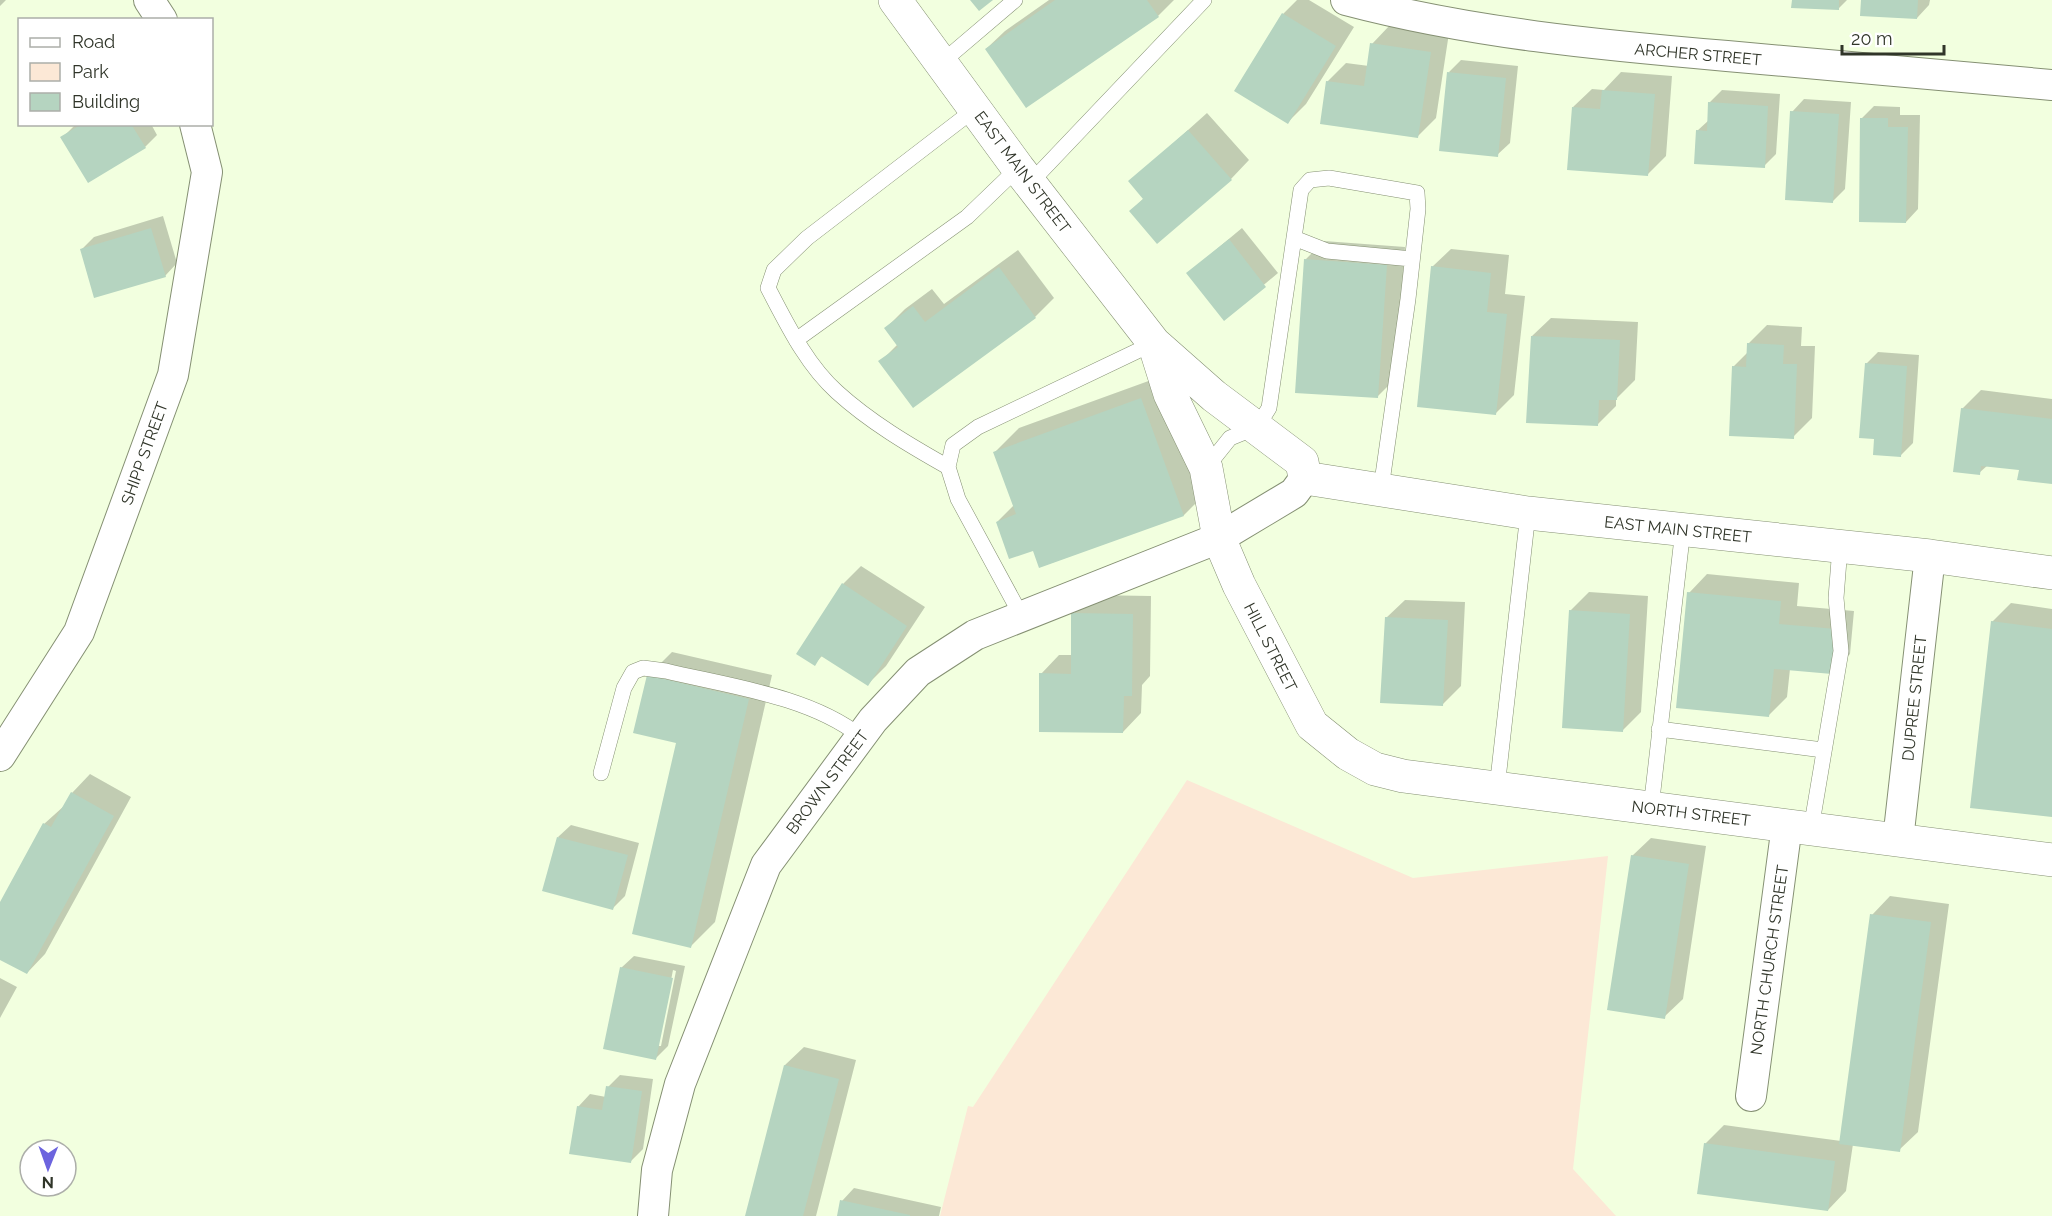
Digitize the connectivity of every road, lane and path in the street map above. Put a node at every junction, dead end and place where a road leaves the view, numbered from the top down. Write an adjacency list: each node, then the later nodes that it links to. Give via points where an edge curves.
1 (149, 0): 6 (street)
2 (895, 0): 7 (main road, EAST MAIN STREET)
3 (1015, 0): 7 (lane)
4 (1204, 0): 11 (lane)
5 (1346, 0): 8 (street, ARCHER STREET, via 1465,26 1583,44)
6 (161, 18)
7 (941, 63): 9 (main road, EAST MAIN STREET)
8 (2052, 85)
9 (975, 109): 11 (main road, EAST MAIN STREET); 14 (lane, via 807,238 774,270 768,288)
10 (196, 126): 32 (street, SHIPP STREET, via 207,172 173,375 79,632)
11 (1024, 176): 14 (lane); 15 (main road, EAST MAIN STREET)
12 (1294, 237): 13 (lane, via 1327,250); 13 (lane, via 1300,190 1310,180 1329,178 1392,187 1416,193); 16 (lane, via 1269,408)
13 (1412, 259): 20 (lane)
14 (796, 340): 17 (lane, via 835,391 889,433)
15 (1154, 342): 16 (main road, EAST MAIN STREET, via 1214,396); 17 (lane, via 978,427 953,445); 18 (main road, EAST MAIN STREET, via 1170,394)
16 (1257, 427): 18 (lane, via 1230,438); 19 (main road, EAST MAIN STREET, via 1302,462)
17 (948, 467): 27 (lane, via 958,499)
18 (1206, 468): 23 (main road, EAST MAIN STREET)
19 (1305, 478): 20 (main road, EAST MAIN STREET); 23 (street, via 1294,493)
20 (1381, 489): 21 (main road, EAST MAIN STREET)
21 (1528, 513): 22 (main road, EAST MAIN STREET); 34 (lane)
22 (1683, 529): 24 (main road, EAST MAIN STREET); 28 (lane)
23 (1219, 538): 27 (street, BROWN STREET); 30 (main road, HILL STREET, via 1239,585 1312,725)
24 (1840, 547): 25 (main road, EAST MAIN STREET); 31 (lane, via 1836,598 1841,651)
25 (1930, 556): 26 (main road, EAST MAIN STREET); 37 (street, DUPREE STREET)
26 (2052, 573)
27 (1022, 617): 29 (street, BROWN STREET, via 975,635 918,672)
28 (1659, 729): 31 (lane); 35 (lane)
29 (860, 736): 33 (lane, via 840,720 807,706 666,670 644,668 633,672 624,688); 40 (street, BROWN STREET, via 766,865 680,1084 657,1170)
30 (1337, 746): 34 (main road, NORTH STREET, via 1375,770)
31 (1823, 750): 36 (lane)
32 (0, 756)
33 (601, 774)
34 (1497, 788): 35 (main road, NORTH STREET)
35 (1650, 808): 36 (main road, NORTH STREET)
36 (1799, 827): 37 (main road, NORTH STREET); 39 (street, NORTH CHURCH STREET)
37 (1898, 840): 38 (main road, NORTH STREET)
38 (2052, 860)
39 (1751, 1096)
40 (653, 1216)

